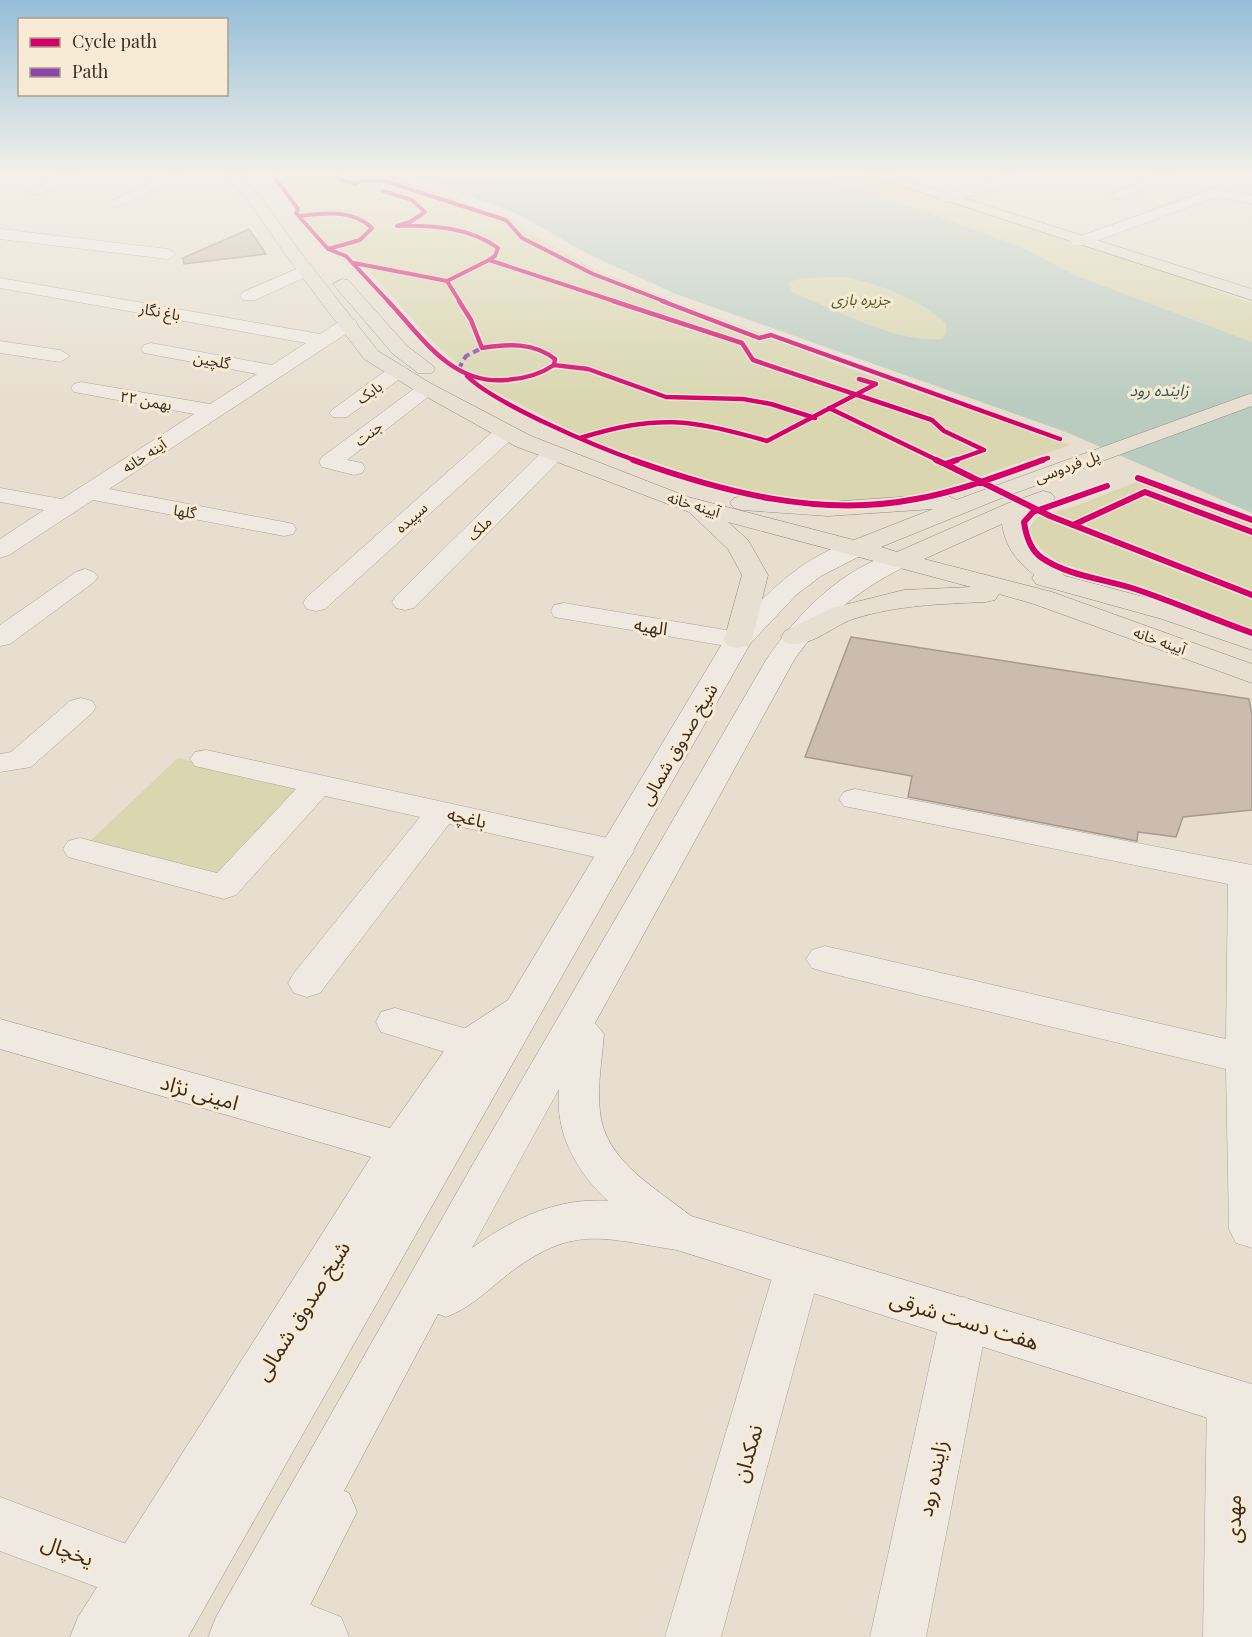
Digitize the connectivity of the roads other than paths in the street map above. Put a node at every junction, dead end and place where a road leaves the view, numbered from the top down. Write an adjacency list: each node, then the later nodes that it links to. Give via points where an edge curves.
1 (146, 251): 6 (street)
2 (293, 251): 7 (main road, آیینه خانه)
3 (312, 251): 33 (main road, آیینه خانه, via 400,350 442,382 539,433 693,490)
4 (1120, 251): 8 (main road)
5 (1125, 251): 10 (main road)
6 (168, 254)
7 (306, 270): 12 (street); 14 (main road, آیینه خانه)
8 (1212, 282): 11 (main road); 13 (main road, via 1219,290)
9 (0, 284): 15 (street, باغ نگار)
10 (1252, 289)
11 (1252, 295)
12 (249, 296)
13 (1252, 301)
14 (348, 324): 15 (street, آینه خانه); 20 (main road, آیینه خانه, via 371,355)
15 (321, 340): 19 (street, آینه خانه)
16 (0, 347): 18 (street)
17 (151, 349): 19 (street, گلچین)
18 (60, 356)
19 (281, 365): 24 (street, آینه خانه)
20 (398, 371): 22 (main road, آیینه خانه); 25 (street, بابک)
21 (81, 388): 24 (street, ۲۲ بهمن)
22 (426, 389): 27 (main road, آیینه خانه); 29 (street, جنت, via 330,462)
23 (1252, 399): 31 (main road, پل فردوسی)
24 (211, 411): 30 (street, آینه خانه)
25 (340, 413)
26 (1252, 419): 36 (main road, پل فردوسی)
27 (506, 432): 28 (main road, آیینه خانه); 43 (street, سپیده)
28 (553, 454): 34 (main road, آیینه خانه); 42 (street, ملک)
29 (354, 468)
30 (86, 492): 35 (street, آینه خانه); 37 (street, گلها)
31 (992, 494): 33 (main road, via 922,504 828,509); 38 (main road, پل فردوسی)
32 (0, 495): 35 (street)
33 (740, 503): 38 (main road, آیینه خانه)
34 (697, 506): 38 (main road, آیینه خانه); 47 (main road, via 740,545 755,575)
35 (64, 507): 39 (street, آینه خانه)
36 (1014, 509): 38 (main road, پل فردوسی); 41 (main road, via 1013,533)
37 (284, 529)
38 (891, 549): 41 (main road, آیینه خانه); 45 (street); 47 (street, شیخ صدوق شمالی, via 812,571 782,593)
39 (0, 550)
40 (86, 577): 46 (street)
41 (1049, 589): 45 (main road, via 904,598 842,614); 48 (main road, آیینه خانه, via 1172,613); 49 (main road, آیینه خانه)
42 (405, 602)
43 (316, 603)
44 (564, 612): 47 (street, الهیه)
45 (795, 637): 62 (street)
46 (0, 638)
47 (738, 640): 57 (street, شیخ صدوق شمالی)
48 (1252, 642)
49 (1252, 674)
50 (81, 707): 52 (street, via 20,760)
51 (206, 759): 53 (street, باغچه)
52 (0, 763)
53 (318, 784): 55 (street, باغچه); 56 (street, via 224,887)
54 (855, 799): 58 (street)
55 (441, 812): 57 (street, باغچه); 60 (street)
56 (80, 849)
57 (617, 851): 61 (street, شیخ صدوق شمالی)
58 (1248, 876): 66 (street)
59 (825, 959): 66 (street)
60 (307, 983)
61 (528, 1003): 65 (street, شیخ صدوق شمالی); 67 (street, شیخ صدوق شمالی)
62 (586, 1018): 69 (street, via 578,1114 590,1152 617,1181); 71 (street, via 552,1107); 76 (street, via 488,1177)
63 (395, 1022): 65 (street)
64 (0, 1034): 67 (street, امینی نژاد)
65 (470, 1045): 67 (street, شیخ صدوق شمالی)
66 (1246, 1059): 68 (street)
67 (417, 1155): 75 (street, شیخ صدوق شمالی); 78 (street, شیخ صدوق شمالی)
68 (1252, 1228)
69 (677, 1231): 70 (street, هفت دست شرقی); 71 (street, via 589,1219 553,1226 513,1243)
70 (798, 1268): 72 (street, هفت دست شرقی); 79 (street, نمکدان)
71 (446, 1296): 76 (street)
72 (964, 1319): 73 (street, هفت دست شرقی); 80 (street, زاینده رود)
73 (1242, 1405): 81 (street, مهدی)
74 (0, 1524): 75 (street, یخچال)
75 (137, 1574): 77 (street, شیخ صدوق شمالی)
76 (273, 1632)
77 (98, 1637)
78 (156, 1637)
79 (693, 1637)
80 (898, 1637)
81 (1231, 1637)

